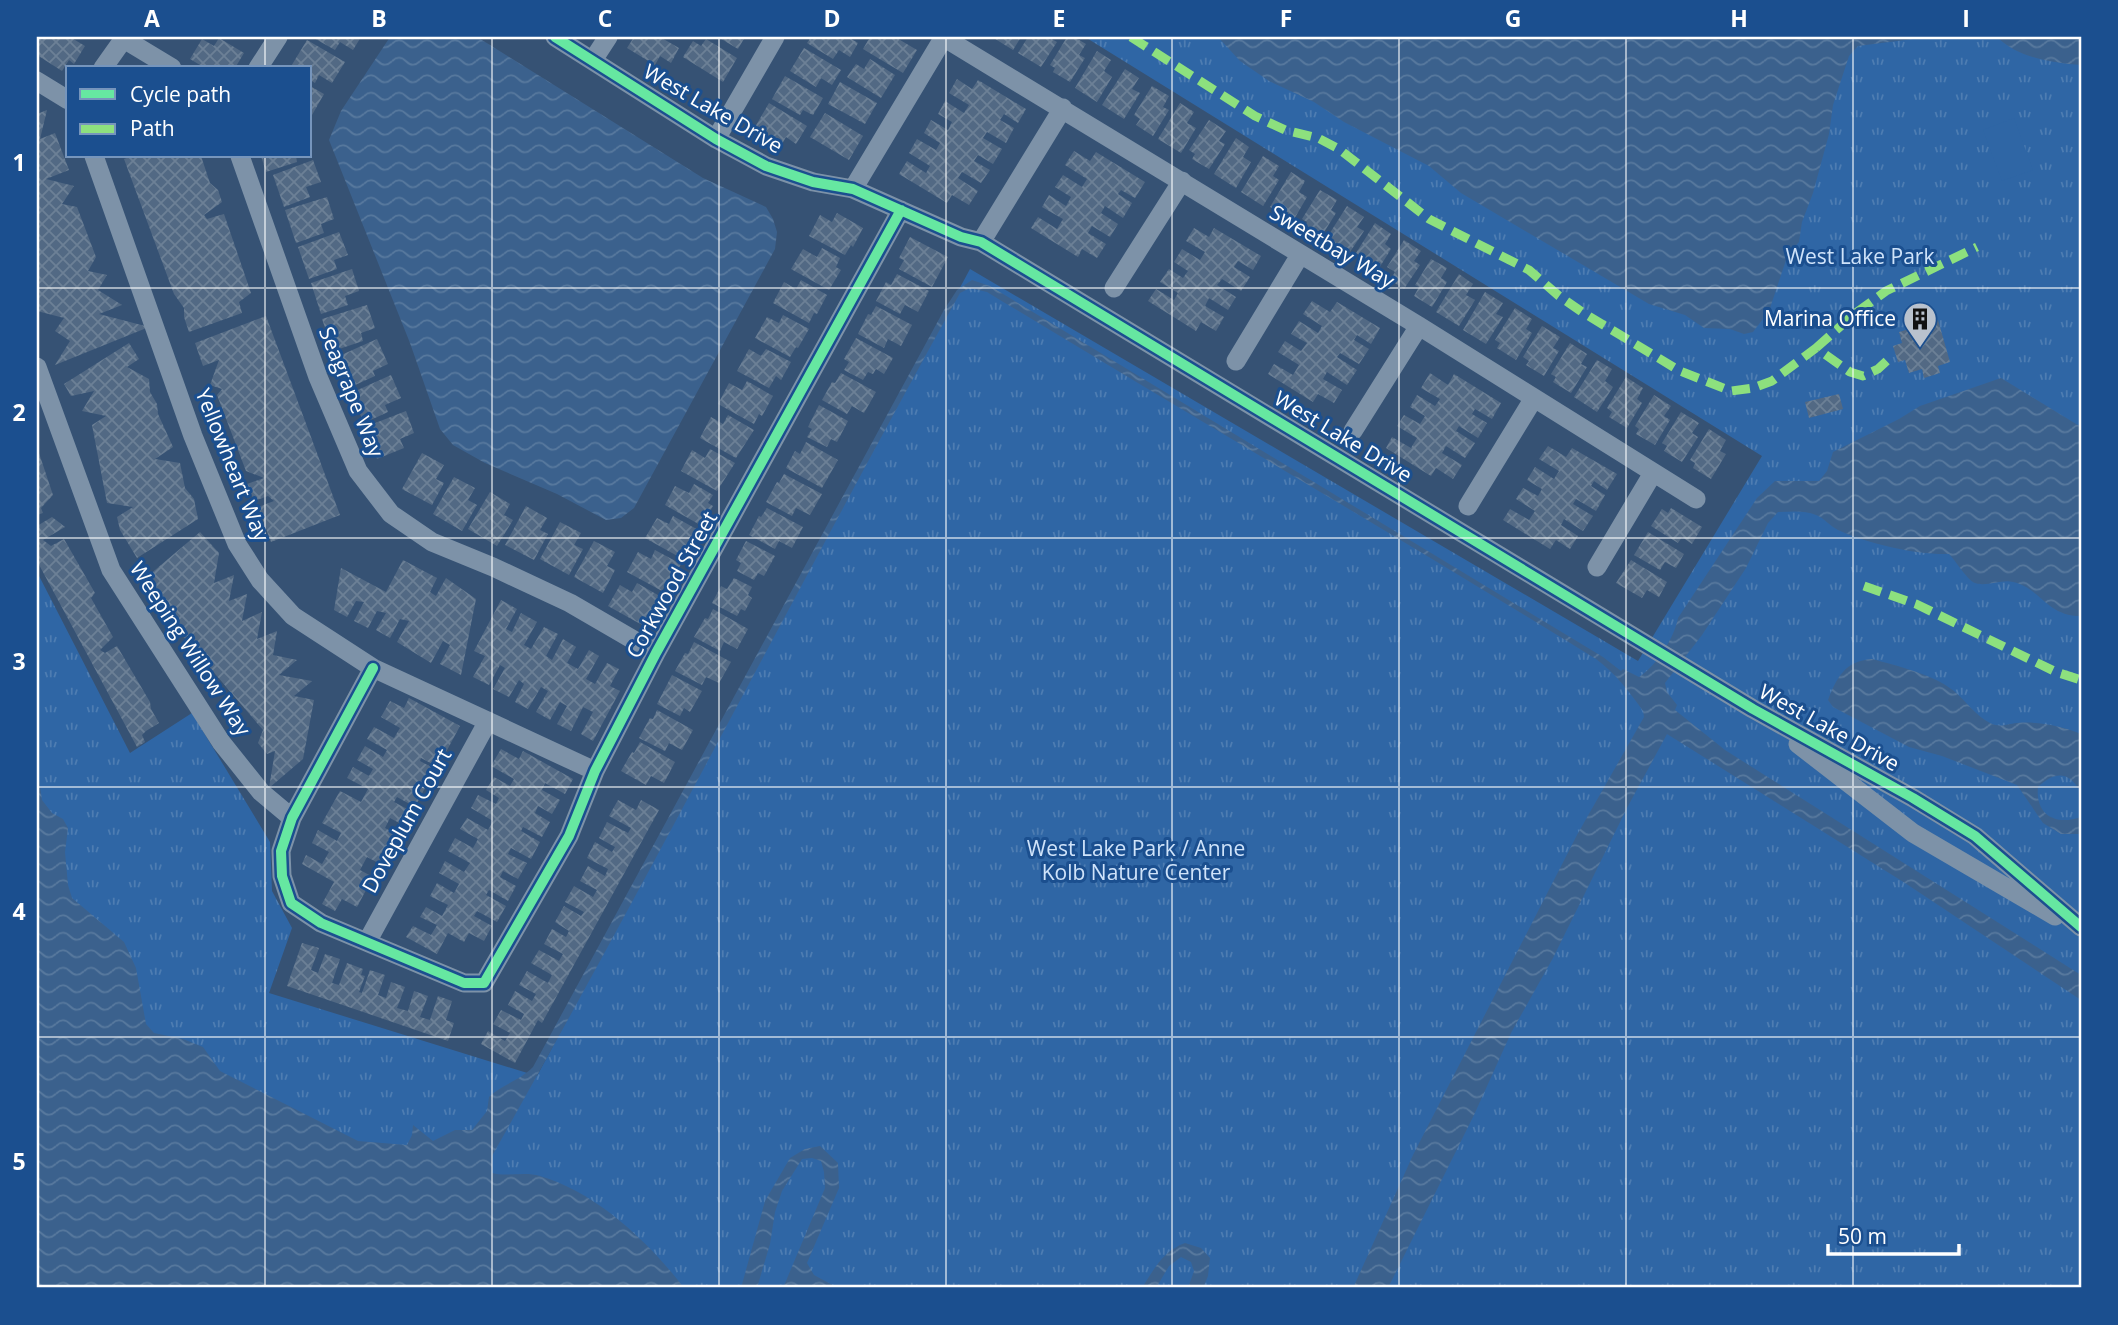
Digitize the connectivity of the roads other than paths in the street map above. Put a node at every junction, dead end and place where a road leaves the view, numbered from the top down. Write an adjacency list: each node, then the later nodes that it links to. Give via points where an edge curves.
1 (278, 37): 10 (street)
2 (555, 37): 7 (street, West Lake Drive)
3 (608, 37): 7 (street)
4 (775, 37): 14 (street)
5 (944, 37): 13 (street, Sweetbay Way); 18 (street)
6 (125, 38): 8 (street); 9 (street)
7 (593, 60): 14 (street, West Lake Drive)
8 (104, 66)
9 (169, 66)
10 (259, 66)
11 (37, 81): 12 (street)
12 (66, 99)
13 (1063, 108): 17 (street, Sweetbay Way); 20 (street)
14 (716, 139): 18 (street, West Lake Drive, via 765,166)
15 (95, 158): 33 (street, Yellowheart Way, via 237,544 260,580 293,616)
16 (241, 158): 32 (street, Seagrape Way, via 328,401 358,471 391,514 432,542 570,603)
17 (1182, 181): 21 (street, Sweetbay Way); 22 (street)
18 (853, 189): 19 (street, West Lake Drive)
19 (901, 209): 20 (street, West Lake Drive); 32 (street, Corkwood Street)
20 (982, 242): 34 (street, West Lake Drive)
21 (1300, 255): 23 (street, Sweetbay Way); 24 (street)
22 (1114, 288)
23 (1419, 326): 26 (street, Sweetbay Way); 27 (street)
24 (1236, 361)
25 (37, 367): 37 (street, Weeping Willow Way, via 111,570 220,742 261,792)
26 (1534, 398): 28 (street, Sweetbay Way); 30 (street)
27 (1353, 431)
28 (1654, 473): 29 (street, Sweetbay Way); 31 (street)
29 (1696, 499)
30 (1468, 506)
31 (1597, 567)
32 (656, 653): 36 (street, Corkwood Street)
33 (373, 668): 35 (street, Yellowheart Way); 37 (street)
34 (1754, 709): 38 (street, West Lake Drive); 39 (street, West Lake Drive, via 1891,817)
35 (488, 721): 36 (street, Yellowheart Way); 41 (street, Doveplum Court)
36 (595, 771): 41 (street, Corkwood Street, via 569,836 484,983 464,983)
37 (292, 818): 41 (street, via 281,850 282,876 291,903 321,923)
38 (1975, 835): 39 (street); 40 (street, West Lake Drive)
39 (1960, 861): 40 (street, West Lake Drive)
40 (2081, 929)
41 (366, 942)

